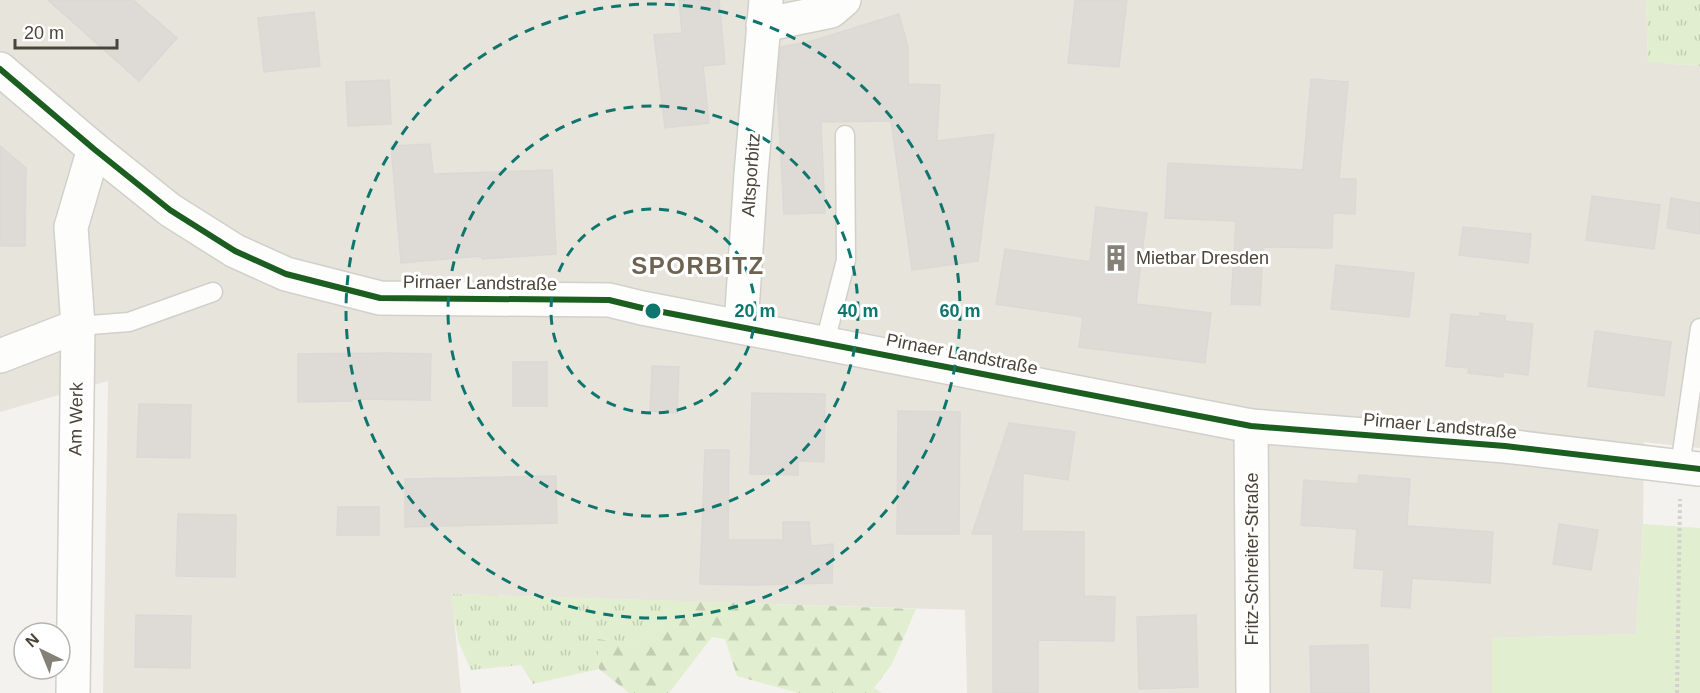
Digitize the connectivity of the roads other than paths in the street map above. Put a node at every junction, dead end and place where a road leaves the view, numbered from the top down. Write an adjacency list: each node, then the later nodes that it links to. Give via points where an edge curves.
1 (844, 0): 2 (street, Altsporbitz, via 831,10)
2 (765, 12): 8 (street, Altsporbitz)
3 (0, 69): 5 (street, Pirnaer Landstraße)
4 (845, 135): 10 (lane, via 846,260)
5 (94, 149): 7 (street, Am Werk, via 71,226); 8 (street, Pirnaer Landstraße, via 170,210 235,251 286,274 380,298 609,300)
6 (213, 292): 7 (lane, via 129,322)
7 (78, 326): 11 (street); 14 (street, Am Werk)
8 (741, 326): 10 (street, Pirnaer Landstraße)
9 (1700, 328): 13 (lane)
10 (825, 342): 12 (street, Pirnaer Landstraße)
11 (0, 356)
12 (1251, 426): 13 (street, Pirnaer Landstraße, via 1505,446); 15 (street, Fritz-Schreiter-Straße)
13 (1690, 468)
14 (73, 693)
15 (1253, 693)

